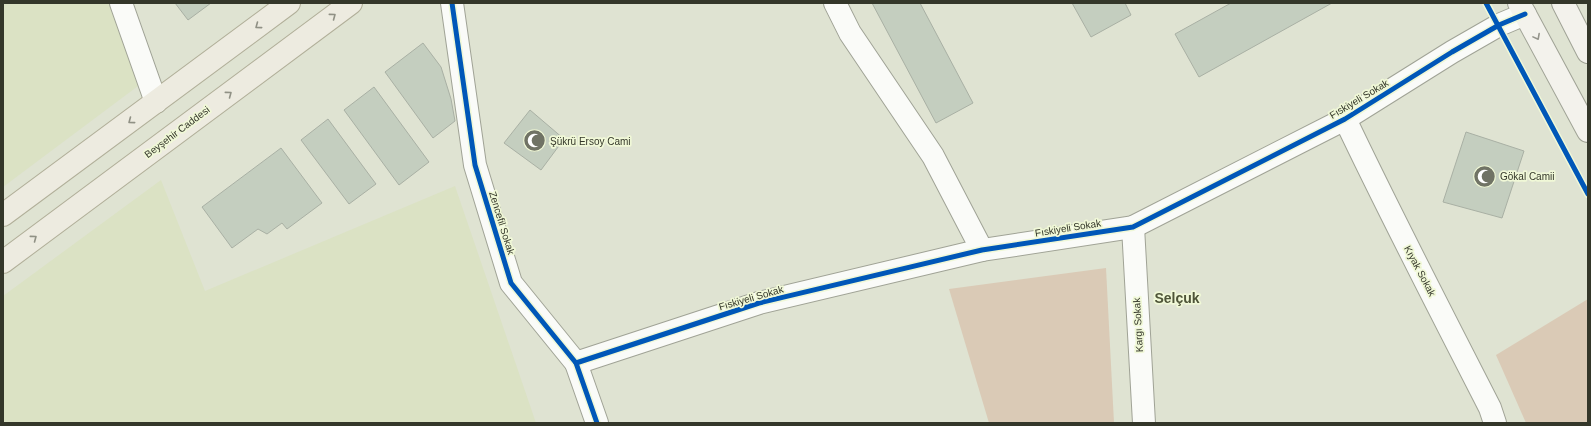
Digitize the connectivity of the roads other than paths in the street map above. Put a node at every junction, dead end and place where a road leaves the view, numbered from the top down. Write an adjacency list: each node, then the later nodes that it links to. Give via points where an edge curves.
1 (121, 3): 9 (street)
2 (289, 3): 9 (main road, one-way to 9)
3 (351, 3): 15 (main road, Beyşehir Caddesi, one-way to 3)
4 (452, 3): 16 (street, Zencefil Sokak, via 475,165 511,283)
5 (834, 3): 14 (street, via 850,33 933,156)
6 (1563, 3): 8 (main road)
7 (1522, 8): 10 (street, Fıskiyeli Sokak, via 1499,25); 11 (main road, one-way to 11)
8 (1588, 52)
9 (156, 102): 12 (main road, one-way to 12)
10 (1345, 119): 13 (street, Fıskiyeli Sokak); 19 (street, Kıyak Sokak, via 1384,203 1434,296)
11 (1588, 131)
12 (3, 215)
13 (1133, 227): 14 (street, Fıskiyeli Sokak); 18 (street, Kargı Sokak)
14 (982, 250): 16 (street, Fıskiyeli Sokak, via 759,303)
15 (3, 262)
16 (576, 363): 17 (street, Zencefil Sokak)
17 (597, 423)
18 (1144, 423)
19 (1495, 423)

